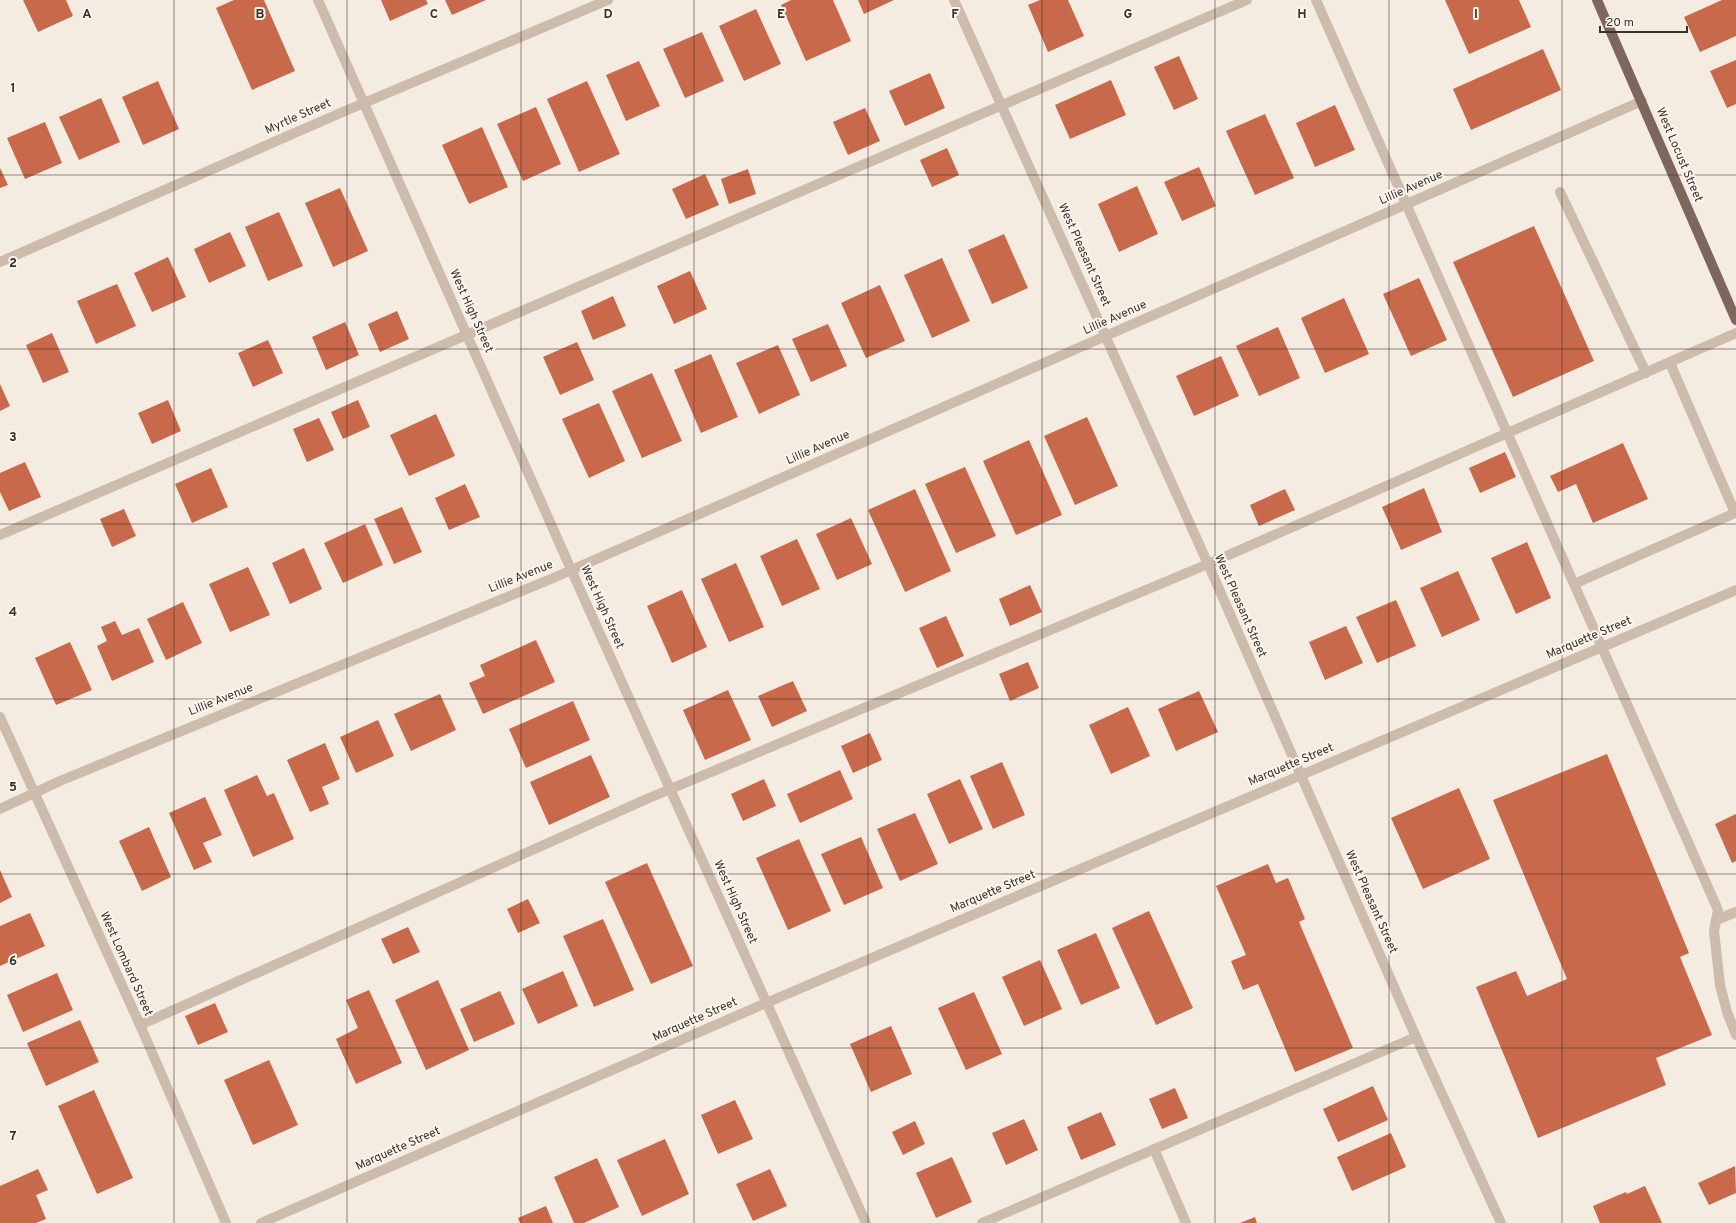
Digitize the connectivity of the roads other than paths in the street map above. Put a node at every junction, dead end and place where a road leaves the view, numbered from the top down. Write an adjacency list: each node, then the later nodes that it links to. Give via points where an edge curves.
1 (318, 0): 8 (street, West High Street)
2 (608, 0): 8 (street, Myrtle Street)
3 (954, 0): 9 (street, West Pleasant Street)
4 (1247, 0): 9 (street)
5 (1316, 0): 11 (street)
6 (1597, 0): 7 (main road, West Locust Street)
7 (1642, 101): 11 (street, Lillie Avenue); 13 (main road, West Locust Street)
8 (364, 103): 12 (street, Myrtle Street); 15 (street, West High Street)
9 (1002, 105): 15 (street); 16 (street, West Pleasant Street)
10 (1560, 192): 18 (street)
11 (1406, 204): 16 (street, Lillie Avenue); 19 (street)
12 (0, 262)
13 (1736, 320)
14 (1736, 333): 17 (street)
15 (467, 335): 20 (street); 22 (street, West High Street)
16 (1105, 336): 21 (street, West Pleasant Street); 22 (street, Lillie Avenue)
17 (1670, 363): 18 (street); 23 (street, via 1735,513)
18 (1646, 373): 19 (street)
19 (1508, 434): 21 (street); 23 (street)
20 (0, 535)
21 (1208, 564): 27 (street, West Pleasant Street); 28 (street)
22 (572, 570): 28 (street, West High Street); 29 (street, Lillie Avenue)
23 (1574, 584): 25 (street)
24 (1736, 590): 25 (street, Marquette Street)
25 (1602, 647): 27 (street, Marquette Street); 32 (street, via 1718,910)
26 (0, 717): 29 (street, West Lombard Street)
27 (1300, 775): 33 (street, Marquette Street); 37 (street, West Pleasant Street)
28 (670, 790): 33 (street, West High Street); 35 (street)
29 (36, 793): 30 (street, Lillie Avenue); 35 (street, West Lombard Street)
30 (0, 809)
31 (1736, 912): 32 (street)
32 (1716, 920): 34 (street, via 1714,931 1720,985)
33 (766, 1003): 40 (street, Marquette Street); 41 (street, West High Street)
34 (1733, 1019): 36 (street)
35 (140, 1025): 39 (street, West Lombard Street)
36 (1736, 1035)
37 (1416, 1037): 38 (street); 44 (street, West Pleasant Street)
38 (1154, 1149): 42 (street); 43 (street)
39 (226, 1223)
40 (262, 1223)
41 (866, 1223)
42 (982, 1223)
43 (1186, 1223)
44 (1501, 1223)

